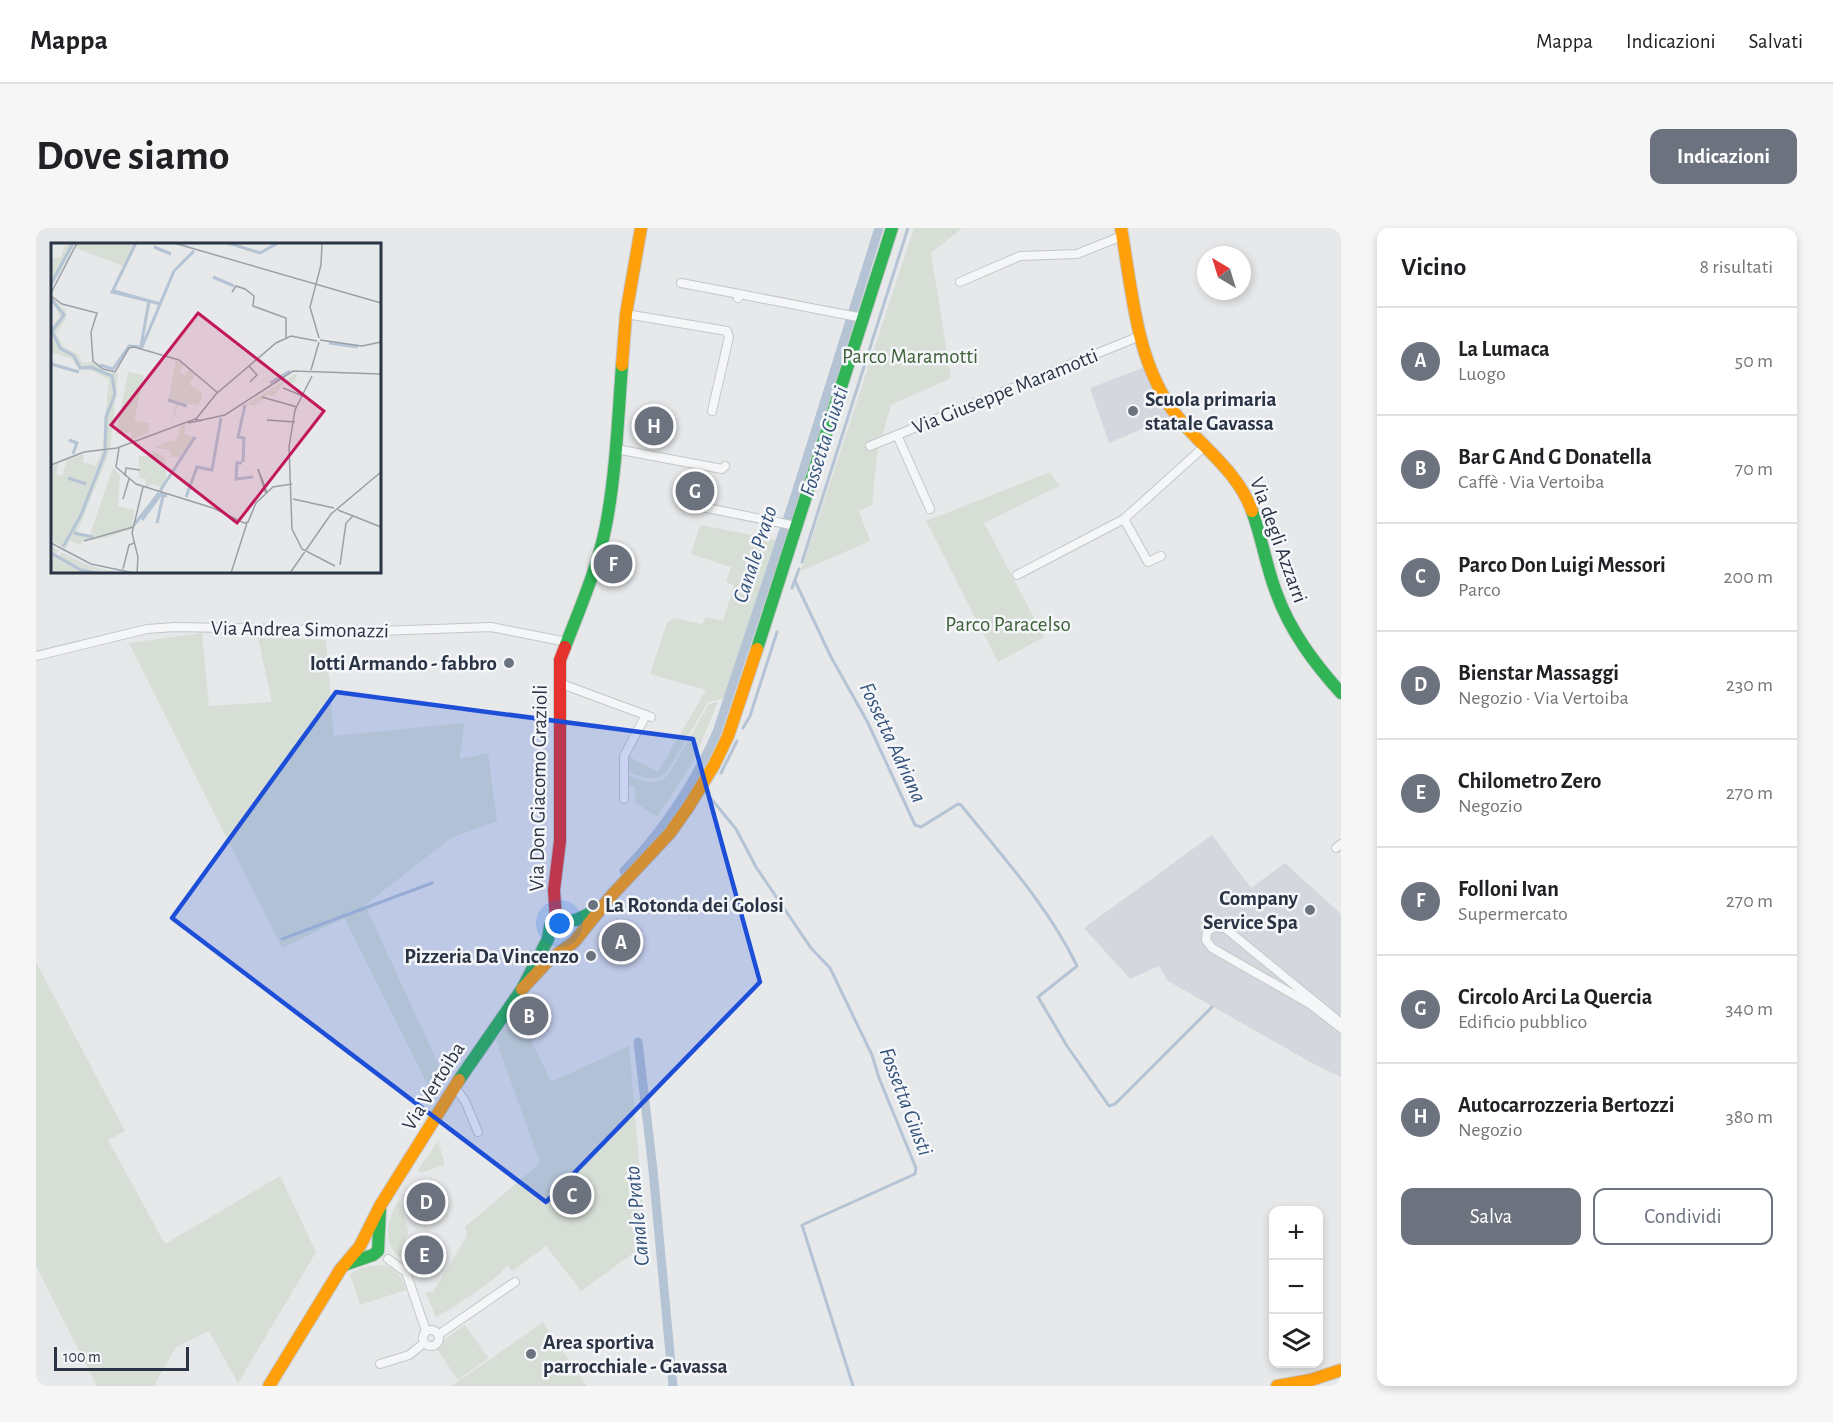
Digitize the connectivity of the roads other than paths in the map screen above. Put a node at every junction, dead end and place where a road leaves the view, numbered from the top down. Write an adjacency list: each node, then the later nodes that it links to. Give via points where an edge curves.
1 (641, 228): 6 (main road, Via Don Giacomo Grazioli)
2 (892, 228): 7 (main road)
3 (1121, 232): 4 (street, Via degli Azzarri, via 1077,254 1020,256); 8 (main road, Via degli Azzarri)
4 (960, 282)
5 (681, 283): 7 (street)
6 (626, 314): 9 (street, via 729,333); 13 (main road, Via Don Giacomo Grazioli)
7 (855, 316): 18 (main road)
8 (1140, 336): 10 (street, Via Giuseppe Maramotti); 12 (main road, Via degli Azzarri, via 1166,402)
9 (712, 411)
10 (897, 435): 11 (street, Via Giuseppe Maramotti); 16 (street)
11 (870, 446)
12 (1205, 446): 17 (street); 24 (main road, Via degli Azzarri, via 1233,474 1244,493 1275,590 1294,633)
13 (616, 449): 14 (street, via 722,469); 21 (main road, Via Don Giacomo Grazioli, via 604,535)
14 (725, 466)
15 (702, 507): 18 (street)
16 (930, 508)
17 (1124, 519): 19 (street, via 1148,562); 20 (street)
18 (792, 526): 26 (main road, via 740,701 721,751 670,833)
19 (1161, 556)
20 (1017, 575)
21 (567, 642): 22 (street, Via Andrea Simonazzi, via 491,627 378,631 174,627 147,629); 23 (main road, Via Don Giacomo Grazioli, via 560,660)
22 (36, 656)
23 (560, 683): 25 (street, via 649,716 623,758); 27 (main road, Via Don Giacomo Grazioli, via 561,842 554,890)
24 (1341, 693)
25 (624, 799)
26 (600, 908): 28 (main road); 29 (main road)
27 (556, 920): 28 (main road); 30 (main road, via 550,926)
28 (570, 922): 29 (main road, via 576,929)
29 (576, 938): 31 (main road, via 571,946)
30 (548, 939): 31 (main road); 32 (main road)
31 (562, 949): 32 (main road)
32 (522, 989): 35 (main road, Via Vertoiba)
33 (1341, 1023): 34 (street, via 1225,928 1214,927 1207,932 1206,940 1212,948 1310,1004)
34 (1341, 1028)
35 (455, 1086): 36 (street); 37 (main road, Via Vertoiba)
36 (478, 1132)
37 (380, 1206): 38 (main road, Via Vertoiba); 39 (main road)
38 (362, 1242): 39 (main road, via 362,1253); 39 (main road, via 373,1237); 40 (main road, Via Vertoiba)
39 (375, 1250): 40 (main road); 42 (street, via 406,1272)
40 (340, 1270): 47 (main road)
41 (515, 1282): 43 (street)
42 (426, 1331): 43 (street); 44 (street)
43 (438, 1335): 44 (street, via 434,1346)
44 (424, 1343): 45 (street, via 409,1355)
45 (380, 1364)
46 (1341, 1370): 48 (main road)
47 (269, 1386)
48 (1277, 1386)

